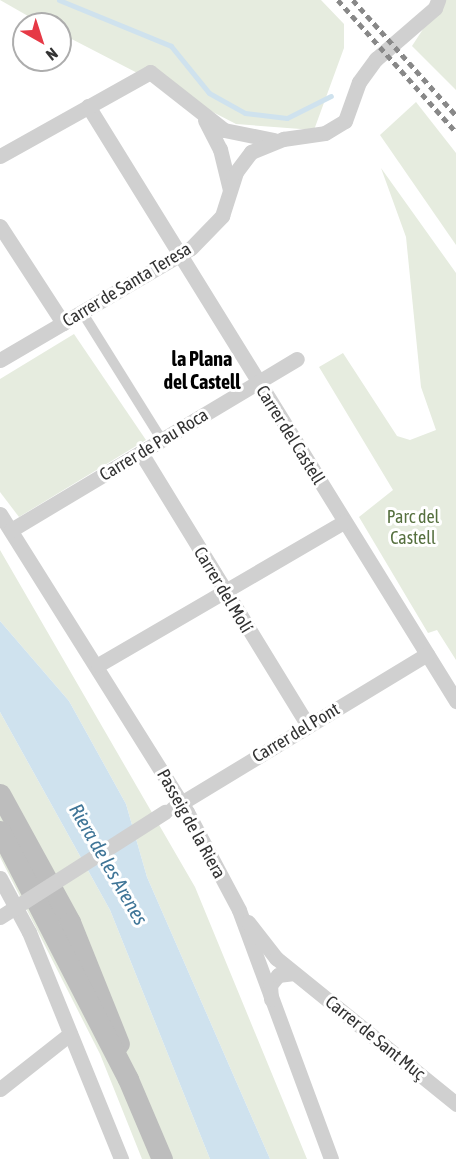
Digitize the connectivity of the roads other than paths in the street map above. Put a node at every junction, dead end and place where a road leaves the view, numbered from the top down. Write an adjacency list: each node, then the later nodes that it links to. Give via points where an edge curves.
1 (438, 0): 4 (street, Carrer de Santa Teresa, via 435,8 404,32 359,82 345,121 325,133)
2 (88, 106): 3 (street, via 150,72); 5 (street); 8 (street, Carrer del Castell)
3 (200, 113): 4 (street, via 241,136); 6 (street, via 220,149)
4 (282, 139): 6 (street, Carrer de Santa Teresa, via 251,152 241,162)
5 (0, 156)
6 (231, 195): 8 (street, Carrer de Santa Teresa, via 207,234)
7 (0, 226): 10 (street)
8 (180, 254): 9 (street, Carrer de Santa Teresa); 13 (street, Carrer del Castell)
9 (81, 312): 10 (street, Carrer de Santa Teresa); 14 (street)
10 (63, 323): 12 (street, Carrer de Santa Teresa)
11 (297, 359): 13 (street, Carrer de Pau Roca)
12 (0, 360)
13 (259, 383): 14 (street, Carrer de Pau Roca); 17 (street, Carrer del Castell)
14 (162, 440): 15 (street, Carrer de Pau Roca)
15 (141, 453): 18 (street, Carrer de Pau Roca); 19 (street, Carrer del Molí)
16 (0, 514): 18 (street, Passeig de la Riera)
17 (344, 522): 19 (street); 20 (street, Carrer del Castell)
18 (11, 530): 21 (street, Passeig de la Riera)
19 (223, 592): 21 (street); 23 (street, Carrer del Molí)
20 (427, 654): 22 (street, Carrer del Castell); 23 (street, Carrer del Pont)
21 (98, 665): 25 (street, Passeig de la Riera)
22 (456, 701)
23 (308, 726): 25 (street, Carrer del Pont)
24 (0, 794): 33 (main road, via 74,933 117,1034)
25 (181, 802): 28 (street, Passeig de la Riera); 29 (street, Carrer del Pont, bridge)
26 (0, 831): 33 (main road)
27 (0, 878): 32 (street, via 13,896)
28 (239, 910): 30 (street, Carrer de Sant Muç, via 276,958); 31 (street, Passeig de la Riera)
29 (0, 917)
30 (294, 973): 31 (street, via 278,975 270,985); 35 (street, Carrer de Sant Muç)
31 (271, 1003): 38 (street, Passeig de la Riera)
32 (70, 1034): 34 (street); 36 (street)
33 (128, 1079): 37 (main road)
34 (0, 1089)
35 (456, 1104)
36 (121, 1159)
37 (162, 1159)
38 (331, 1159)

